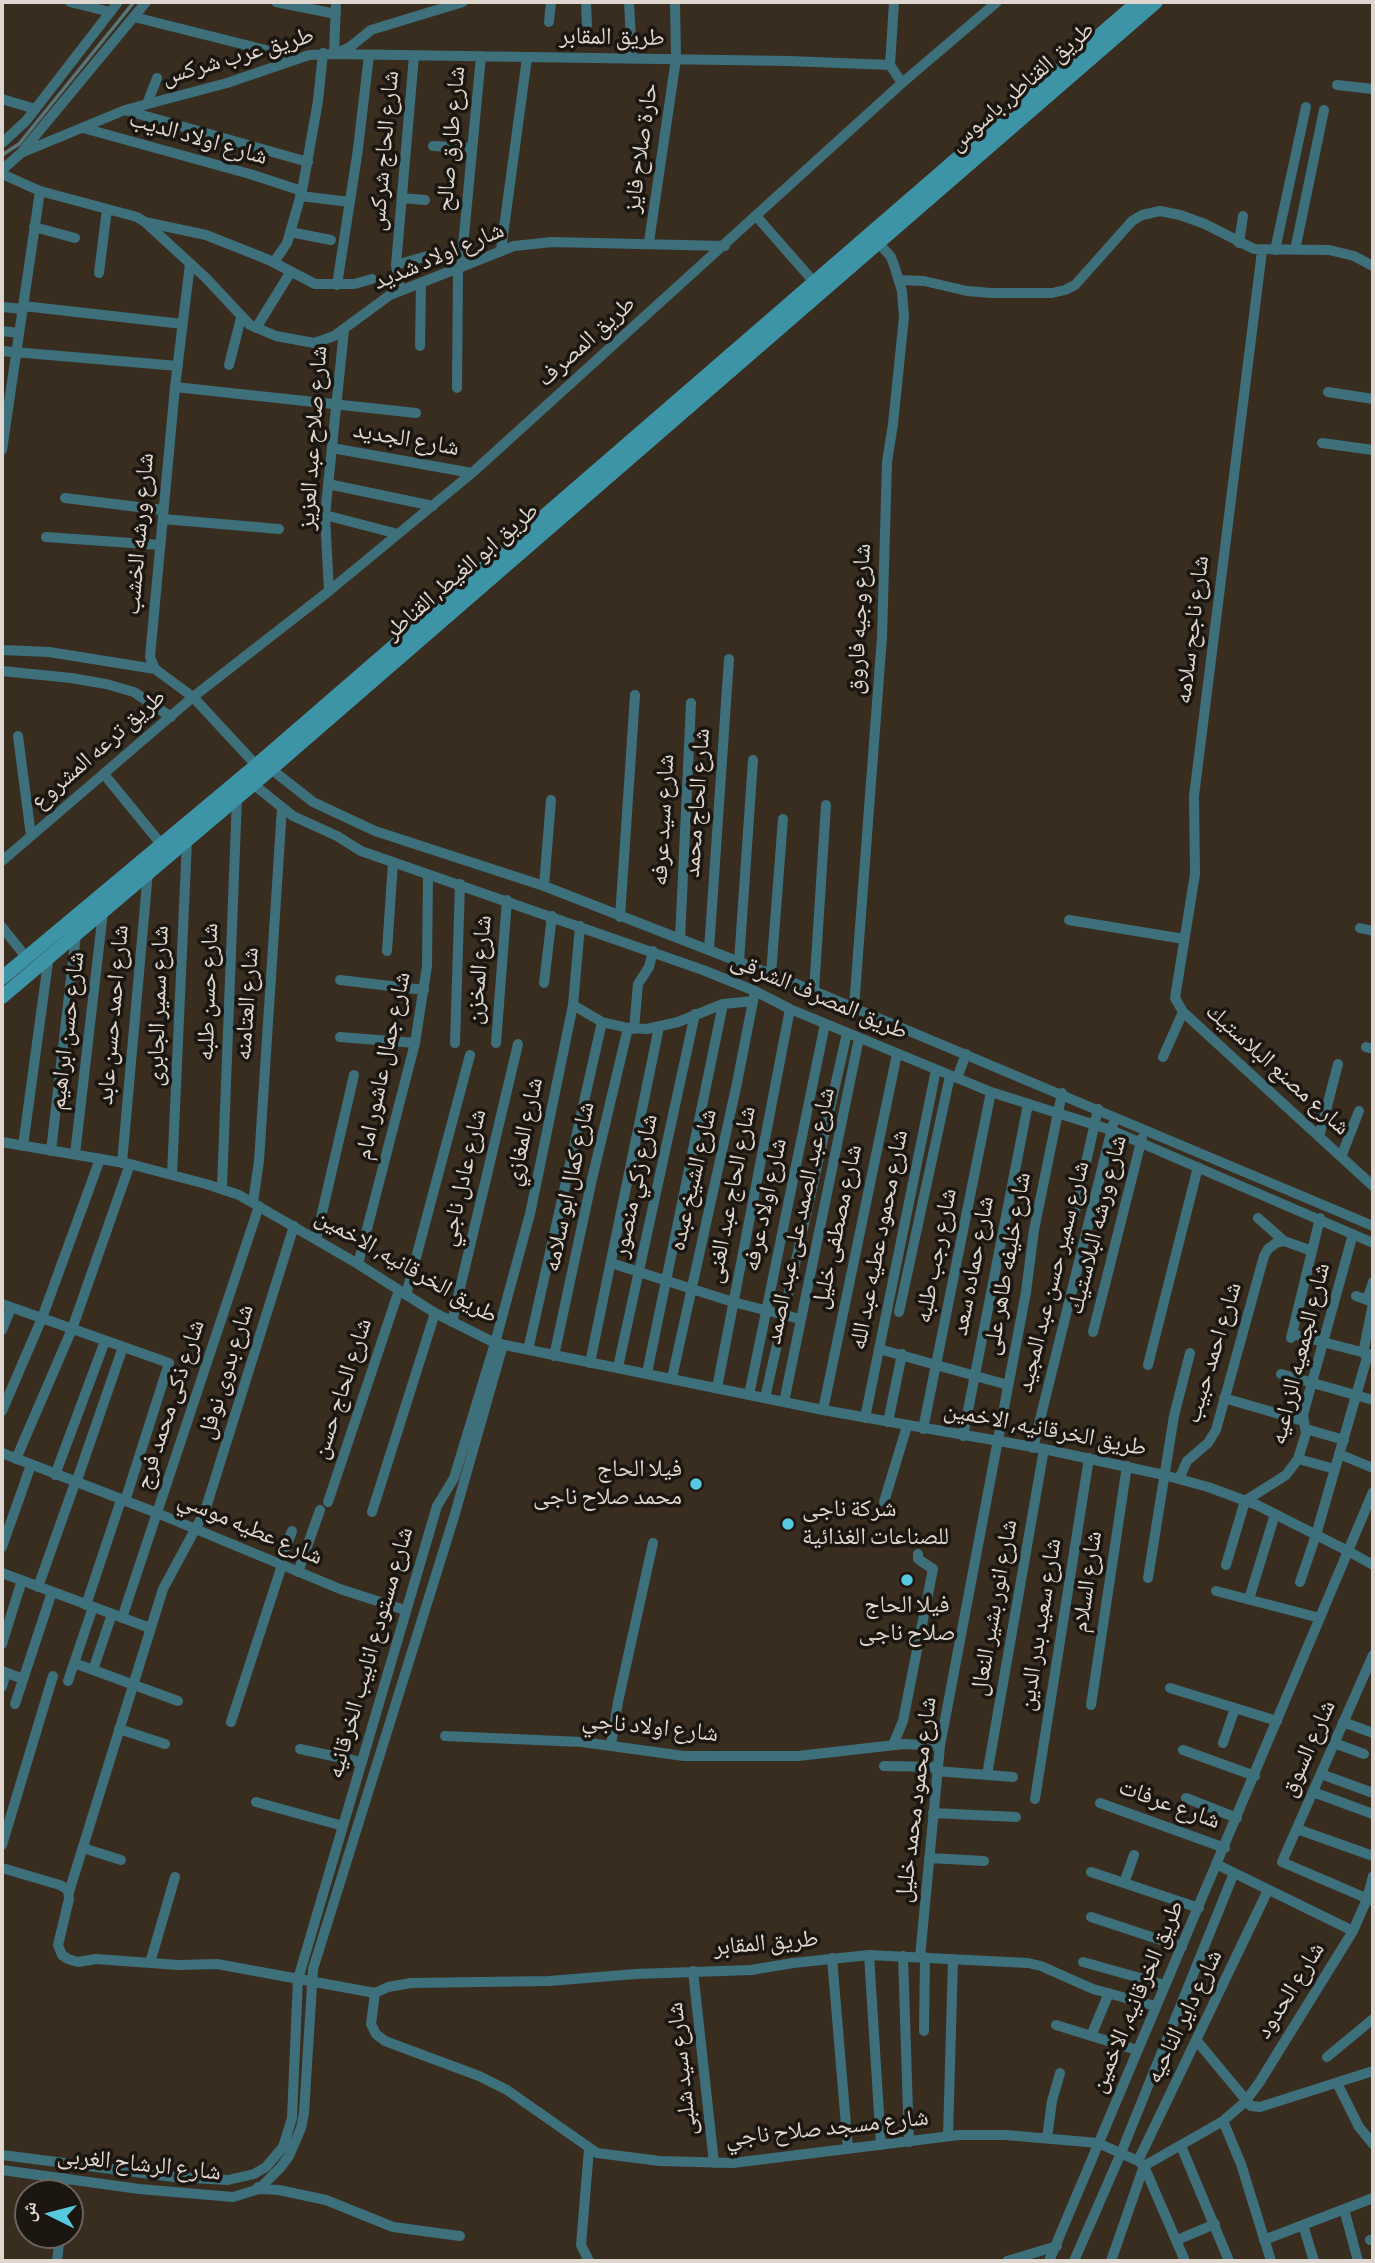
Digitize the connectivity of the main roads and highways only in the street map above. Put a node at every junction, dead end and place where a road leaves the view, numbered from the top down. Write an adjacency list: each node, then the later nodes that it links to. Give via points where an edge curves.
1 (1138, 2): 3 (main road, طريق القناطر, باسوس)
2 (1156, 2): 3 (main road, طريق القناطر, باسوس)
3 (946, 174): 4 (main road, طريق ابو الغيط, القناطر); 5 (main road, طريق ابو الغيط, القناطر, via 877,241)
4 (2, 978)
5 (2, 997)

